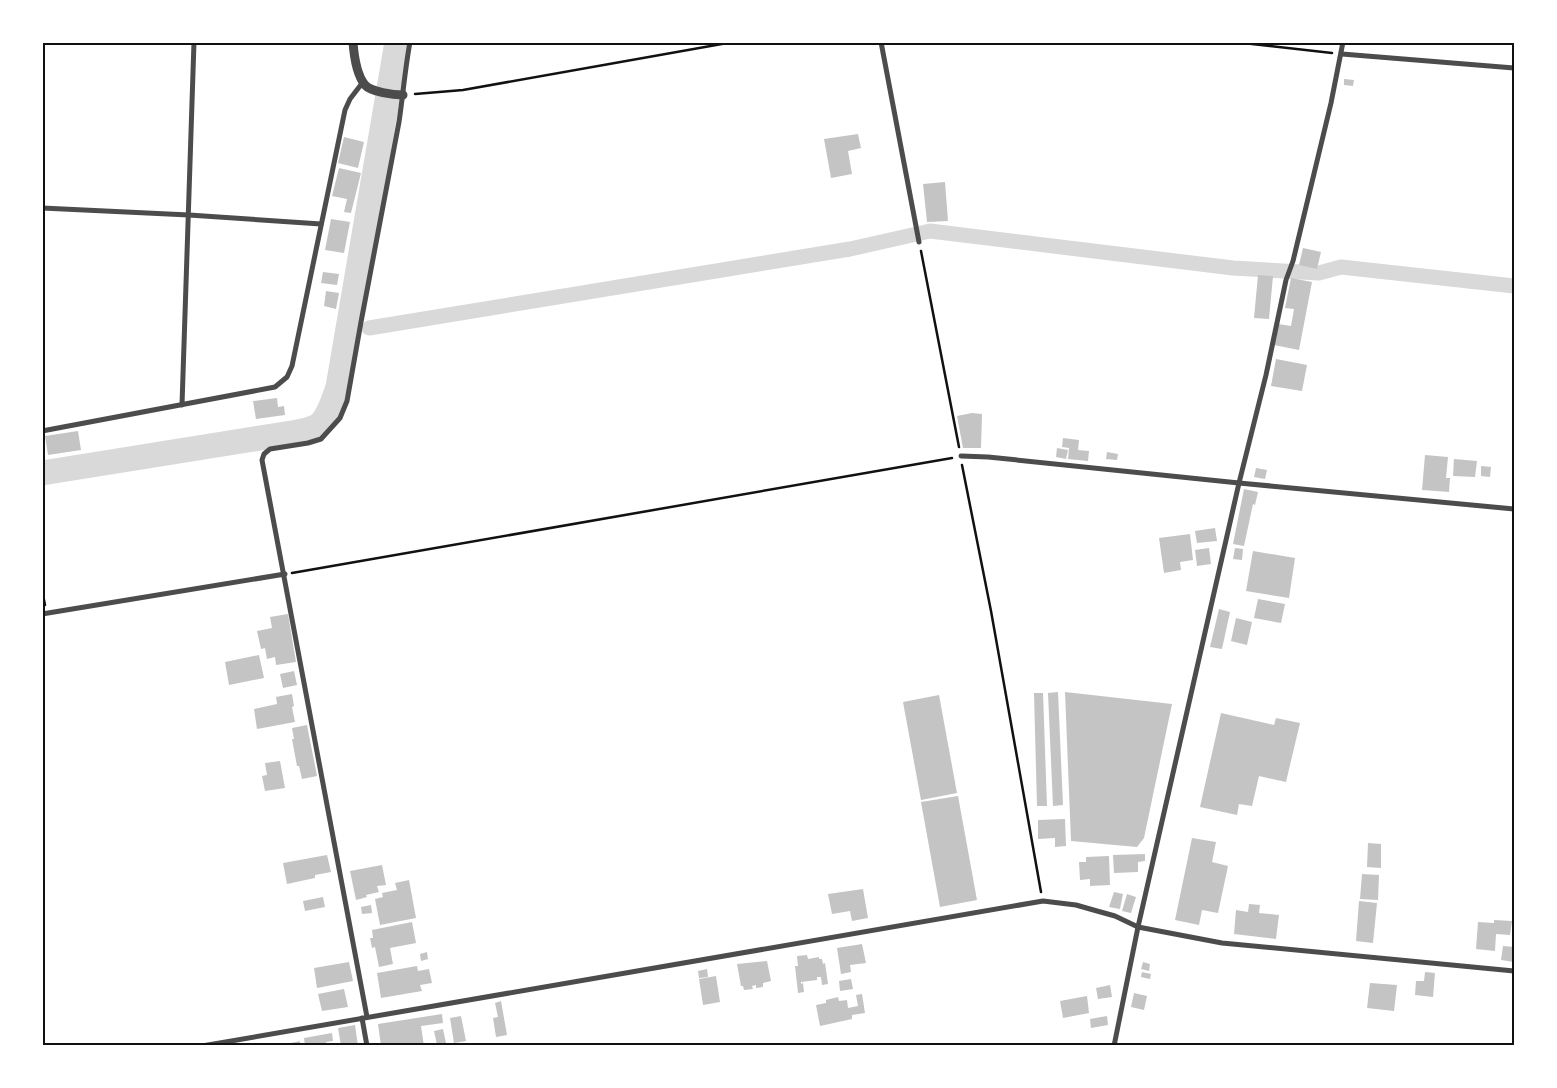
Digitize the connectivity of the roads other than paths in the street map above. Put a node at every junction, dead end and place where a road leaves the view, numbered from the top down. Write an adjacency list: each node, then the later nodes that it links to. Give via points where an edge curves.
1 (194, 42): 11 (street)
2 (353, 42): 8 (street)
3 (410, 42): 9 (street)
4 (881, 42): 13 (street)
5 (1343, 42): 6 (street)
6 (1342, 54): 7 (street); 17 (street)
7 (1514, 68)
8 (363, 82): 9 (street, via 379,91); 12 (street, via 344,110)
9 (400, 95): 19 (street, via 347,401 340,418 321,439 270,449 262,460)
10 (42, 208): 11 (street)
11 (189, 215): 12 (street); 14 (street)
12 (320, 224): 14 (street, via 292,366 287,377 275,387)
13 (919, 242)
14 (182, 405): 15 (street)
15 (42, 431)
16 (961, 456): 17 (street)
17 (1239, 483): 18 (street); 21 (street)
18 (1514, 509)
19 (285, 574): 20 (street); 23 (street)
20 (45, 614)
21 (1138, 927): 22 (street, via 1222,943); 23 (street, via 1097,911 1043,902); 26 (street)
22 (1514, 971)
23 (365, 1017): 24 (street); 25 (street)
24 (202, 1046)
25 (367, 1046)
26 (1114, 1046)

